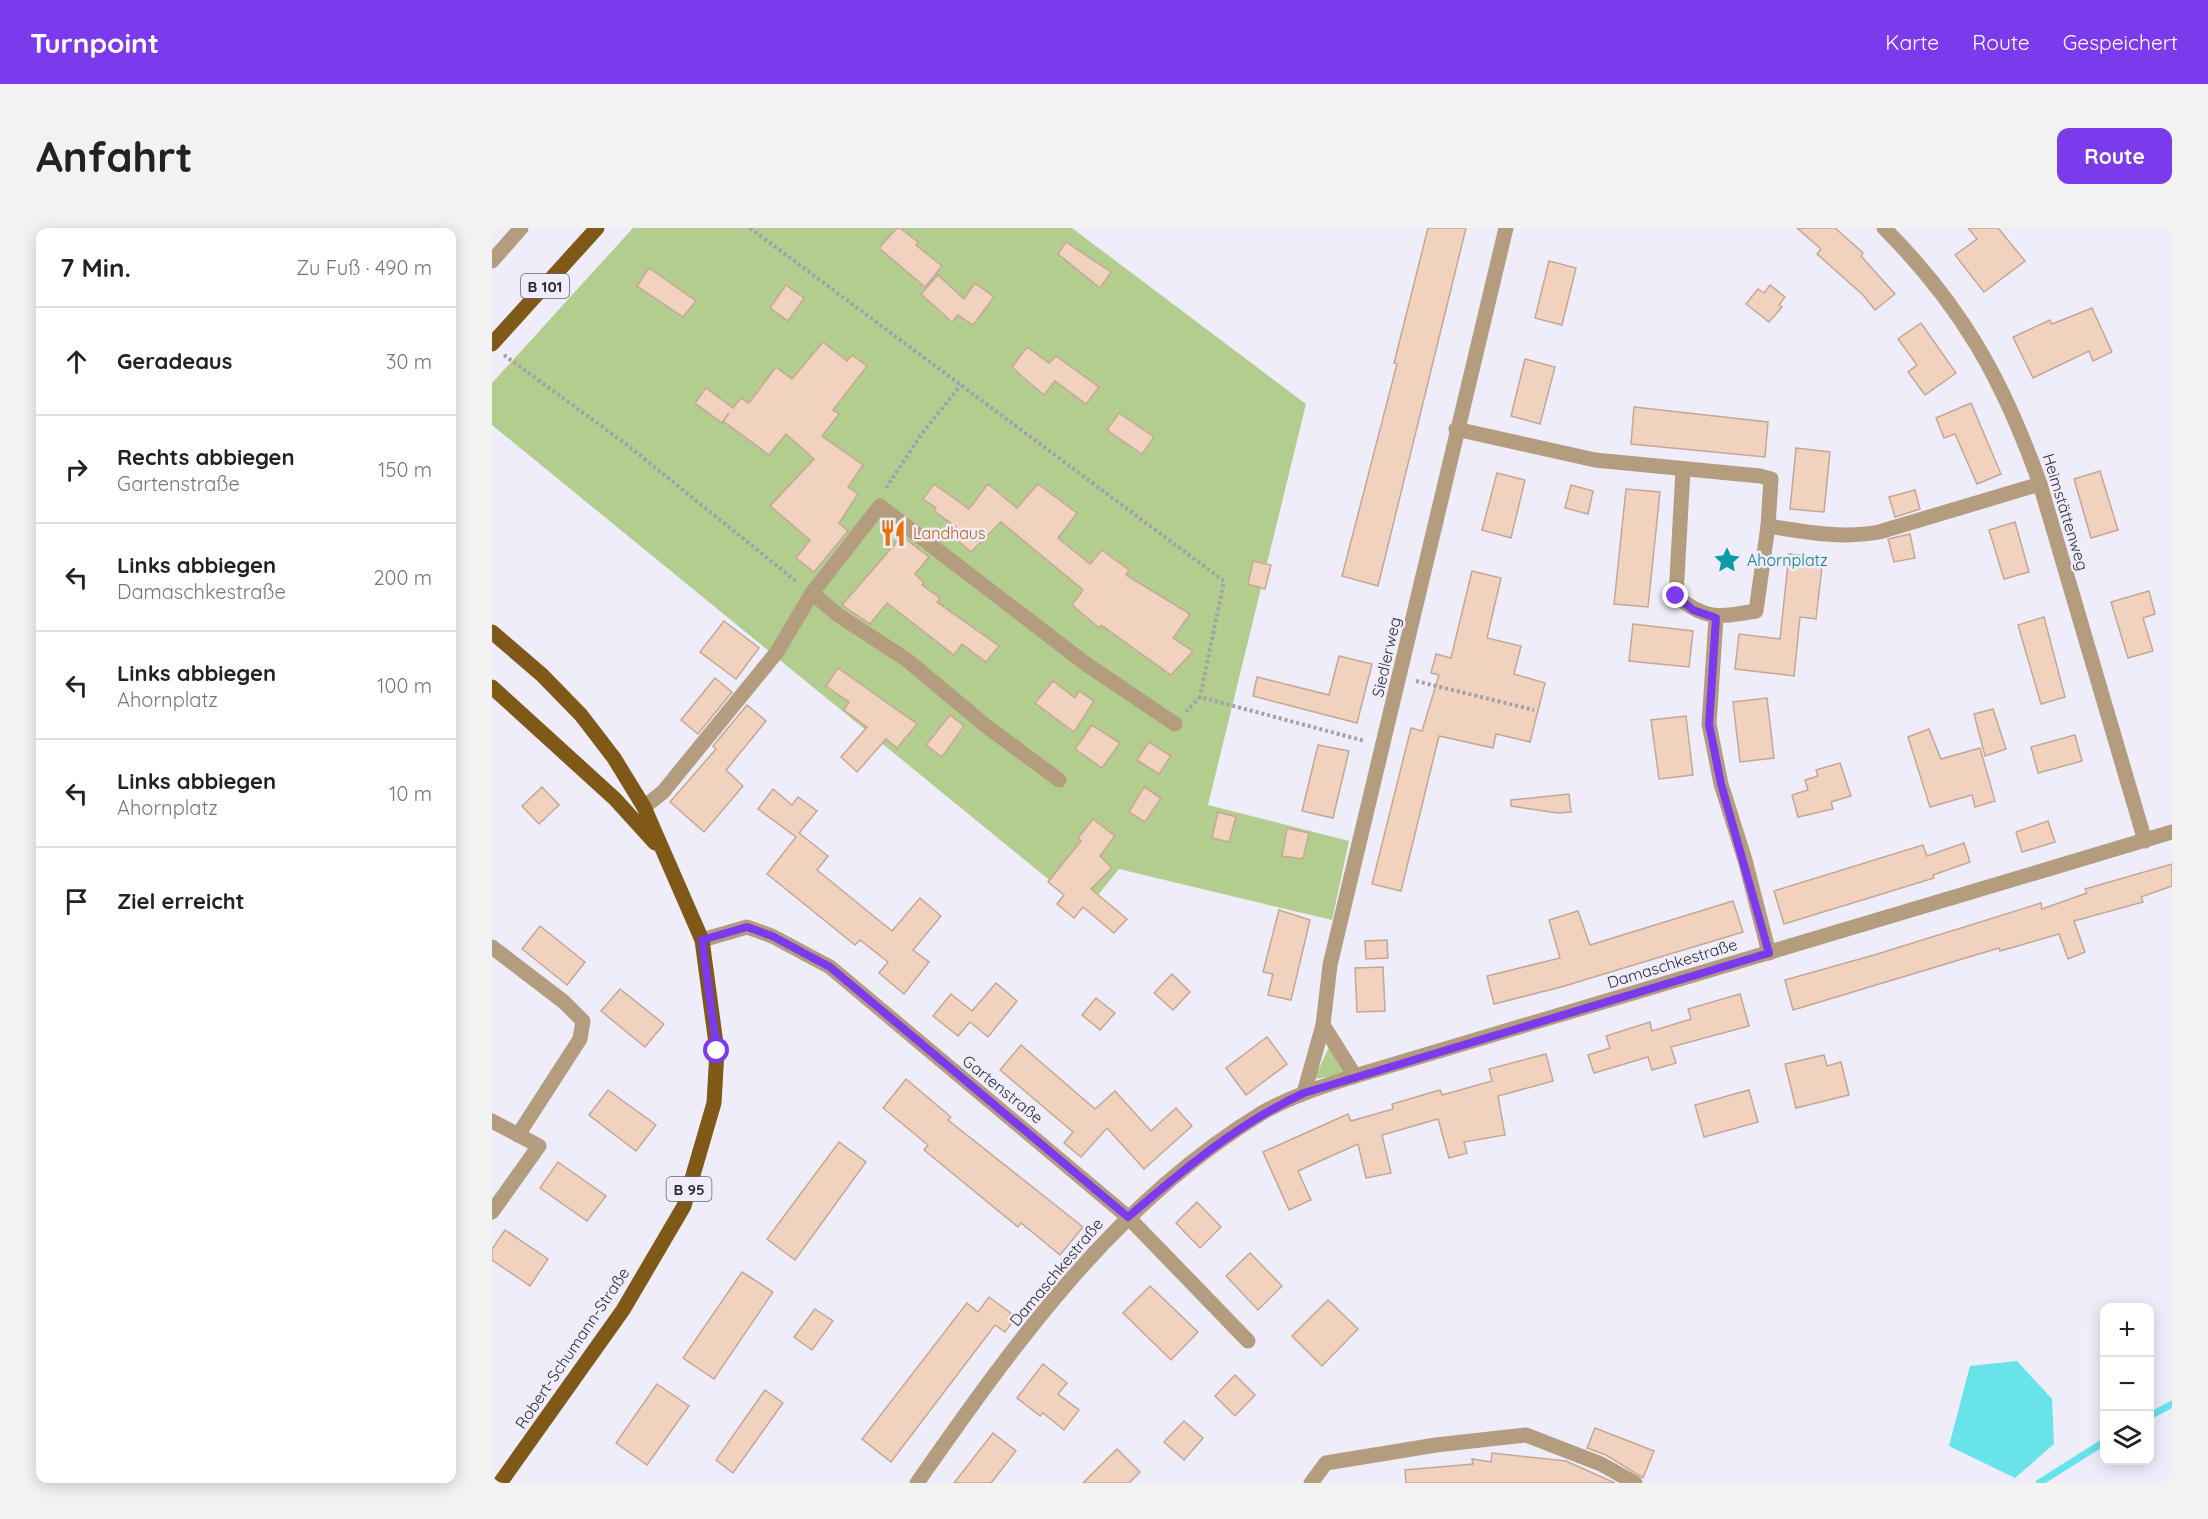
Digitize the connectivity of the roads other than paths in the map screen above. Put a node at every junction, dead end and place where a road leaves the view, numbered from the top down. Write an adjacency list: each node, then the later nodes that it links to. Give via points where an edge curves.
1 (521, 228): 5 (street)
2 (597, 228): 6 (main road, B 101)
3 (1506, 228): 7 (street, Siedlerweg)
4 (1884, 228): 9 (street, Heimstättenweg, via 1959,313 2020,427)
5 (492, 261)
6 (496, 348)
7 (1456, 429): 8 (street, via 1595,460); 24 (street, Siedlerweg, via 1330,965)
8 (1683, 470): 10 (street, via 1771,479); 12 (street, via 1676,596 1693,610)
9 (2040, 484): 10 (street, via 1860,536); 19 (street, Heimstättenweg)
10 (1768, 526): 12 (street, via 1756,611)
11 (812, 593): 15 (street, via 880,507 1086,664); 16 (street, via 907,660); 17 (street, via 777,652 663,792)
12 (1716, 618): 23 (street, via 1709,724 1721,784)
13 (492, 632): 17 (main road, Robert-Schumann-Straße / B 95, via 581,715)
14 (492, 687): 20 (main road, Robert-Schumann-Straße / B 95, via 607,791)
15 (1175, 724)
16 (1059, 780)
17 (644, 807): 20 (main road, Robert-Schumann-Straße / B 95)
18 (2172, 832): 19 (street, Damaschkestraße)
19 (2145, 841): 23 (street, Damaschkestraße)
20 (663, 852): 21 (main road, Robert-Schumann-Straße / B 95)
21 (702, 940): 30 (street, Gartenstraße, via 747,927 830,967); 32 (main road, Robert-Schumann-Straße / B 95, via 717,1051 714,1103 684,1206 623,1311)
22 (492, 947): 28 (street, via 583,1021 580,1039)
23 (1769, 953): 25 (street, Damaschkestraße)
24 (1323, 1025): 25 (street); 26 (street, Siedlerweg)
25 (1355, 1076): 26 (street, Damaschkestraße)
26 (1304, 1093): 30 (street, Damaschkestraße, via 1264,1112 1200,1156)
27 (492, 1121): 28 (street)
28 (518, 1135): 29 (street, via 539,1146)
29 (492, 1212)
30 (1128, 1217): 31 (street, Gartenstraße); 33 (street, Damaschkestraße, via 1085,1260 984,1388)
31 (1248, 1341)
32 (500, 1483)
33 (917, 1483)
34 (1311, 1483): 35 (street, via 1326,1463 1526,1434 1601,1464)
35 (1635, 1483)

